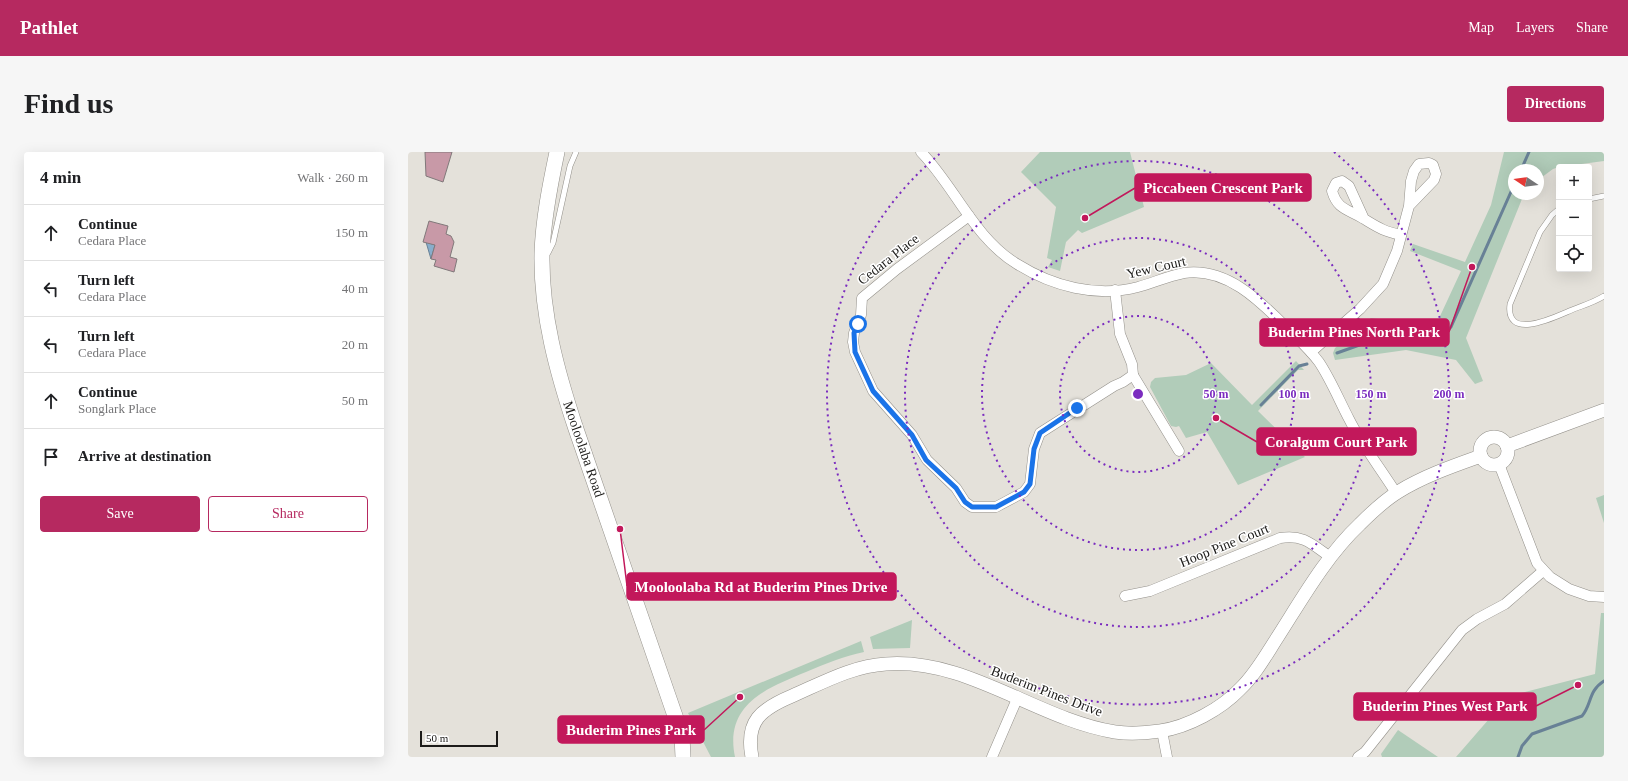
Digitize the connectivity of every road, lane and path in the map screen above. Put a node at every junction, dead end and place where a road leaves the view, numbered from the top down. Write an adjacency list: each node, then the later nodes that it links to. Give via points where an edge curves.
1 (557, 152): 7 (main road, Mooloolaba Road)
2 (576, 152): 7 (lane)
3 (921, 152): 9 (street, Yew Court)
4 (1604, 196): 5 (lane)
5 (1592, 198)
6 (1409, 206): 11 (street)
7 (554, 208): 28 (main road, Mooloolaba Road, via 542,263 550,335 561,382)
8 (1556, 212): 13 (lane, via 1540,232 1510,304 1514,322 1541,323 1587,306)
9 (969, 216): 12 (street, Yew Court, via 1005,256 1036,275 1055,283 1082,289); 15 (street, Cedara Place, via 897,268 862,298 861,315 854,333 855,352 873,391 912,435 926,460 956,488 965,502 972,507 996,507 1024,492 1030,484 1034,449 1040,433)
10 (1364, 218): 11 (street, via 1379,229)
11 (1401, 235): 14 (street, via 1393,262 1376,293)
12 (1115, 290): 14 (street, Yew Court, via 1136,287 1184,273 1204,273 1219,277 1250,294); 15 (street, via 1120,334 1132,364)
13 (1604, 296)
14 (1311, 352): 21 (street, Yew Court)
15 (1133, 375): 18 (street)
16 (1604, 410): 17 (street)
17 (1507, 446): 19 (street, via 1502,439 1490,438 1483,443); 20 (street, via 1507,455)
18 (1179, 451)
19 (1481, 456): 20 (street, via 1490,464); 21 (street, Buderim Pines Drive, via 1435,473)
20 (1499, 464): 23 (street, via 1532,554)
21 (1396, 493): 22 (street, Buderim Pines Drive, via 1359,524)
22 (1330, 557): 24 (street, Hoop Pine Court, via 1302,538 1280,538 1150,591); 27 (street, Buderim Pines Drive, via 1261,664 1240,690 1215,708 1184,724)
23 (1543, 571): 25 (street, via 1569,589 1589,596); 29 (street, via 1505,604 1462,630)
24 (1126, 596)
25 (1604, 597)
26 (1017, 699): 27 (street, Buderim Pines Drive, via 1081,724 1116,732); 32 (street, Buderim Pines Drive, via 941,668 913,663 863,667 770,705 759,716 752,732); 33 (street)
27 (1162, 731): 34 (street)
28 (682, 736): 30 (main road, Mooloolaba Road); 31 (main road, Mooloolaba Road)
29 (1363, 755)
30 (683, 757)
31 (694, 757)
32 (752, 757)
33 (992, 757)
34 (1166, 757)

